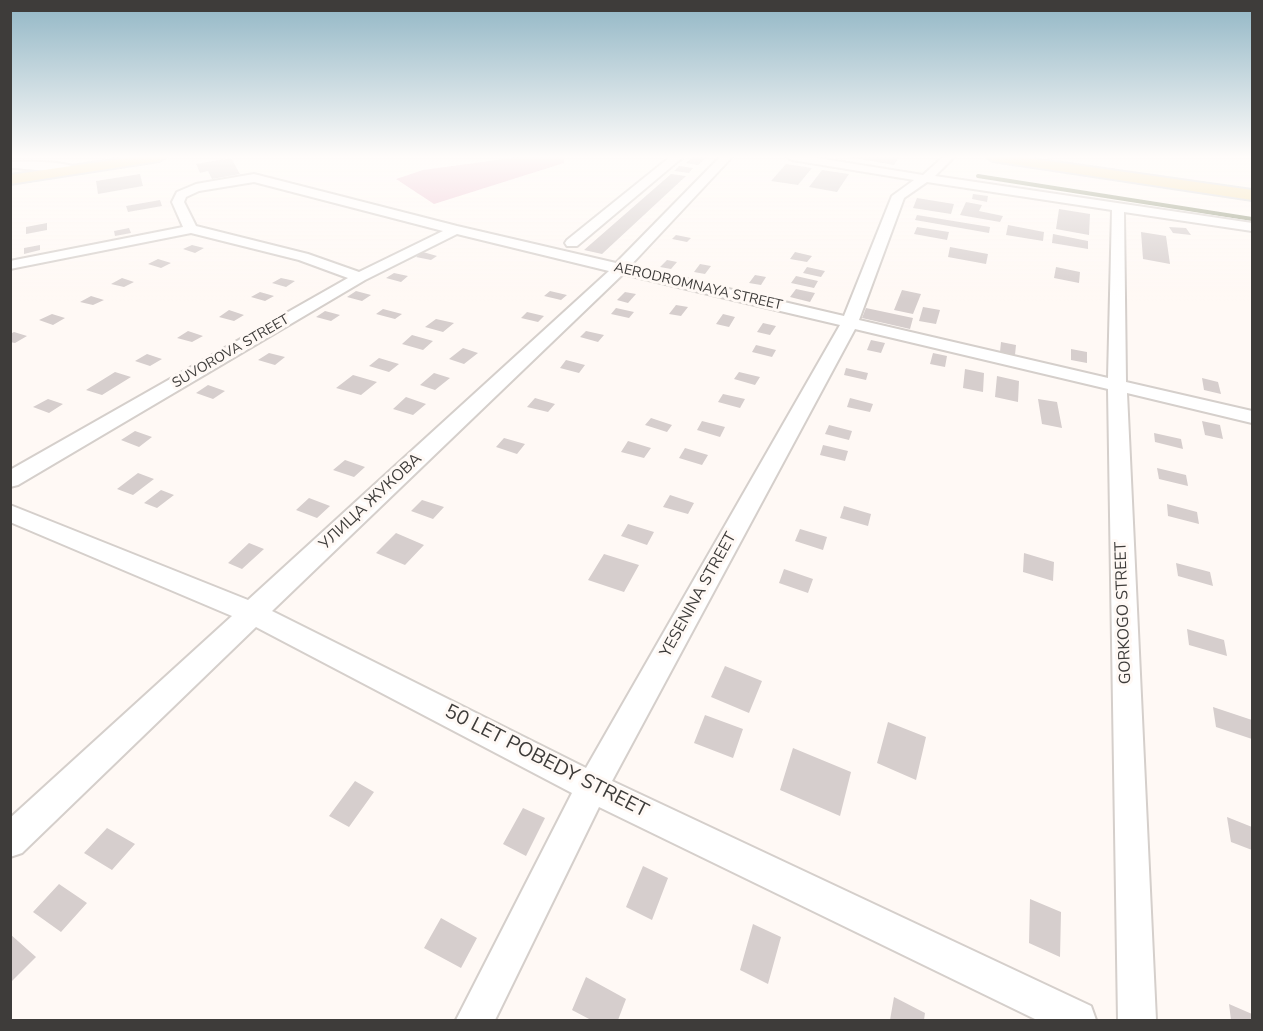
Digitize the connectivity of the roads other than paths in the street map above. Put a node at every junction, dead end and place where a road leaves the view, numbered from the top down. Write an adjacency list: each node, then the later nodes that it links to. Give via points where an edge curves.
1 (180, 205): 9 (street, AERODROMNAYA STREET)
2 (359, 205): 10 (street, AERODROMNAYA STREET)
3 (618, 205): 11 (street)
4 (680, 205): 13 (street, УЛИЦА ЖУКОВА)
5 (895, 205): 15 (street, YESENINA STREET)
6 (1114, 205): 7 (street)
7 (1118, 206): 8 (street); 16 (street, GORKOGO STREET)
8 (1252, 227)
9 (192, 229): 12 (street); 14 (street, via 303,257)
10 (455, 230): 13 (street, AERODROMNAYA STREET); 14 (street, SUVOROVA STREET)
11 (572, 243)
12 (10, 265)
13 (619, 269): 15 (street, AERODROMNAYA STREET); 20 (street, УЛИЦА ЖУКОВА)
14 (360, 277): 18 (street, SUVOROVA STREET)
15 (850, 322): 16 (street, AERODROMNAYA STREET); 21 (street, YESENINA STREET)
16 (1117, 386): 17 (street, AERODROMNAYA STREET); 25 (street, GORKOGO STREET)
17 (1252, 417)
18 (10, 480)
19 (10, 513): 20 (street, 50 LET POBEDY STREET)
20 (252, 613): 21 (street, 50 LET POBEDY STREET); 22 (street, УЛИЦА ЖУКОВА)
21 (592, 787): 23 (street, YESENINA STREET); 24 (street, 50 LET POBEDY STREET)
22 (10, 842)
23 (475, 1020)
24 (1077, 1020)
25 (1137, 1020)

